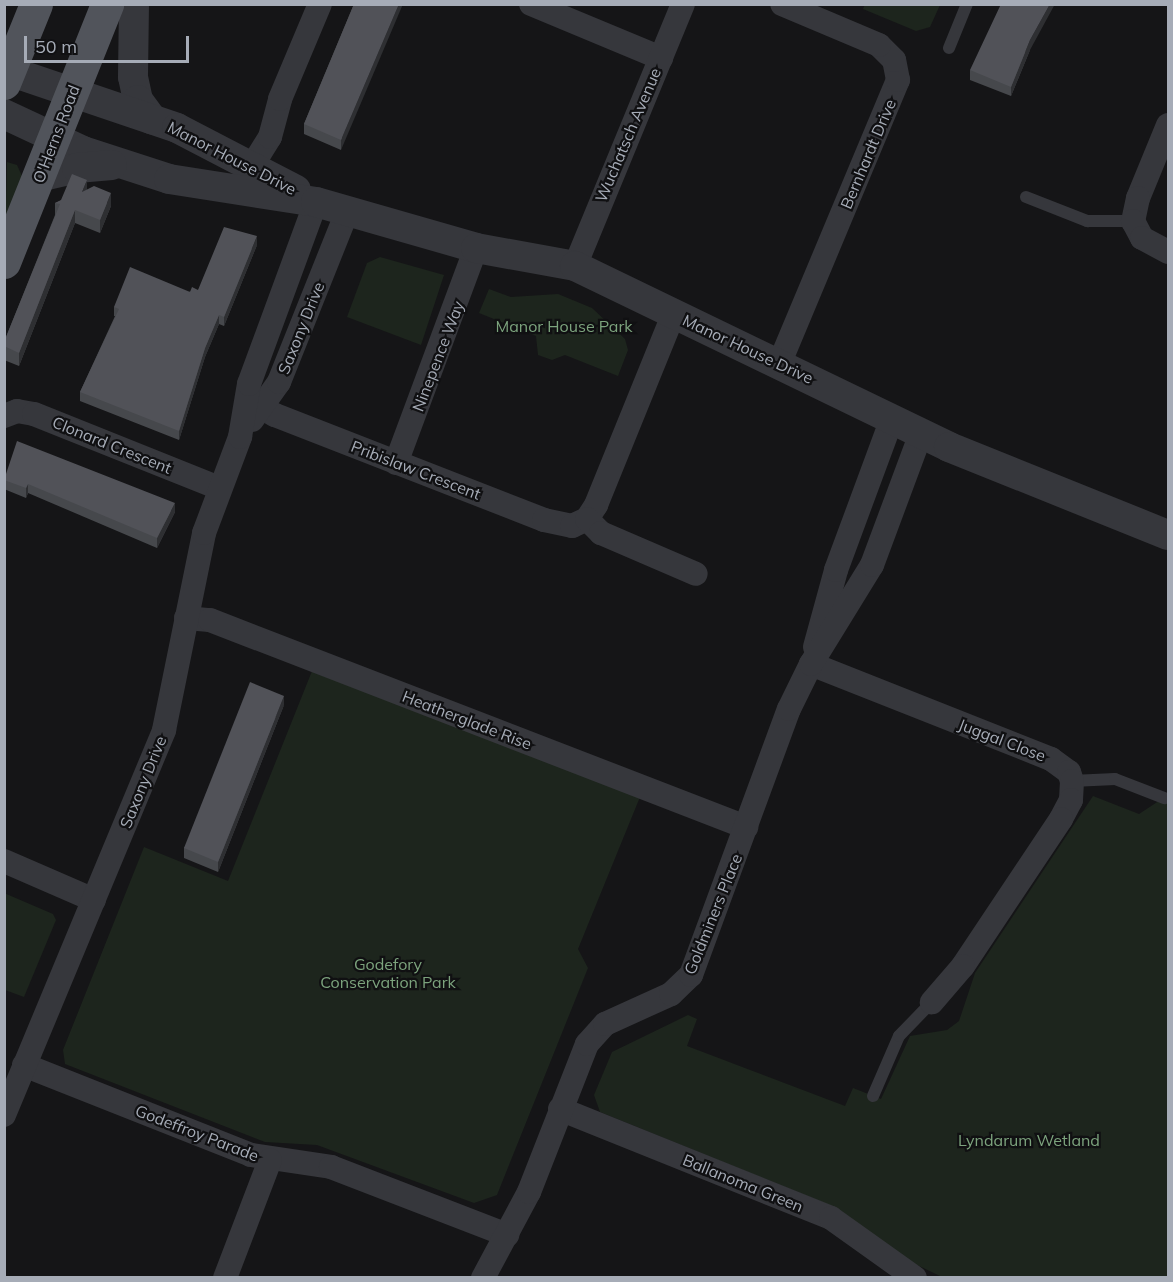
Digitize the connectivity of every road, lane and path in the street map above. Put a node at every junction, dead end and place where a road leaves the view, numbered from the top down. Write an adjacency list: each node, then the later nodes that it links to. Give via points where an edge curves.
1 (36, 4): 11 (main road)
2 (107, 4): 12 (main road, O'Herns Road)
3 (134, 4): 14 (street, via 133,77 138,100)
4 (320, 4): 18 (street, via 280,99)
5 (531, 4): 10 (street)
6 (683, 4): 10 (street, Wuchatsch Avenue)
7 (782, 4): 29 (street, Bernhardt Drive, via 879,45 894,60 898,80)
8 (967, 4): 9 (lane)
9 (949, 48)
10 (660, 58): 27 (street, Wuchatsch Avenue)
11 (6, 74): 12 (street, Manor House Drive)
12 (72, 93): 14 (street, Manor House Drive); 16 (main road, O'Herns Road)
13 (4, 114): 16 (street, Manor House Drive)
14 (152, 119): 18 (street, Manor House Drive)
15 (1168, 125): 23 (street, via 1137,198)
16 (55, 137): 17 (street, Manor House Drive); 19 (main road, O'Herns Road)
17 (121, 165): 18 (street, Manor House Drive, via 169,179); 19 (street, via 77,168)
18 (242, 173): 21 (street, Manor House Drive)
19 (39, 177): 26 (main road, O'Herns Road)
20 (1026, 197): 23 (lane, via 1087,221)
21 (316, 202): 22 (street, Manor House Drive); 30 (street, Saxony Drive, via 249,384)
22 (347, 212): 24 (street, Manor House Drive); 30 (street, Saxony Drive, via 279,381)
23 (1133, 220): 25 (street, via 1142,238)
24 (477, 248): 27 (street, Manor House Drive); 34 (street, Ninepence Way)
25 (1168, 252)
26 (4, 262)
27 (575, 266): 28 (street, Manor House Drive)
28 (673, 315): 29 (street, Manor House Drive); 36 (street, via 596,506)
29 (780, 362): 32 (street, Manor House Drive)
30 (254, 404): 34 (street, Pribislaw Crescent); 35 (street, Saxony Drive)
31 (4, 416): 35 (street, Clonard Crescent, via 17,411 34,414)
32 (892, 419): 33 (street, Manor House Drive); 40 (street, Goldminers Place, via 828,596)
33 (921, 433): 37 (street, Manor House Drive, via 991,466); 40 (street, Goldminers Place, via 872,565)
34 (396, 463): 36 (street, Pribislaw Crescent, via 555,524 572,525)
35 (219, 488): 39 (street, Saxony Drive, via 194,568)
36 (587, 519): 38 (street, via 600,533)
37 (1168, 535)
38 (696, 574)
39 (186, 618): 43 (street, Heatherglade Rise, via 210,620); 45 (street, Saxony Drive, via 164,730)
40 (811, 664): 41 (street, Juggal Close, via 1051,759 1069,772); 43 (street, Goldminers Place, via 789,709)
41 (1072, 781): 42 (lane, via 1115,779); 46 (street, via 1071,800 1061,819 963,966)
42 (1164, 798)
43 (746, 828): 49 (street, Goldminers Place, via 691,975 671,994 605,1024 594,1034)
44 (4, 861): 45 (street)
45 (94, 900): 47 (street, Saxony Drive)
46 (932, 1002): 48 (lane, via 899,1036)
47 (24, 1065): 50 (street, Saxony Drive); 51 (street, Godeffroy Parade)
48 (873, 1096)
49 (560, 1109): 52 (street, Goldminers Place, via 529,1192); 55 (street, Ballanoma Green, via 831,1218)
50 (4, 1115)
51 (270, 1160): 52 (street, Godeffroy Parade, via 331,1167); 53 (street)
52 (507, 1236): 54 (street, Goldminers Place)
53 (225, 1278)
54 (483, 1278)
55 (915, 1278)

